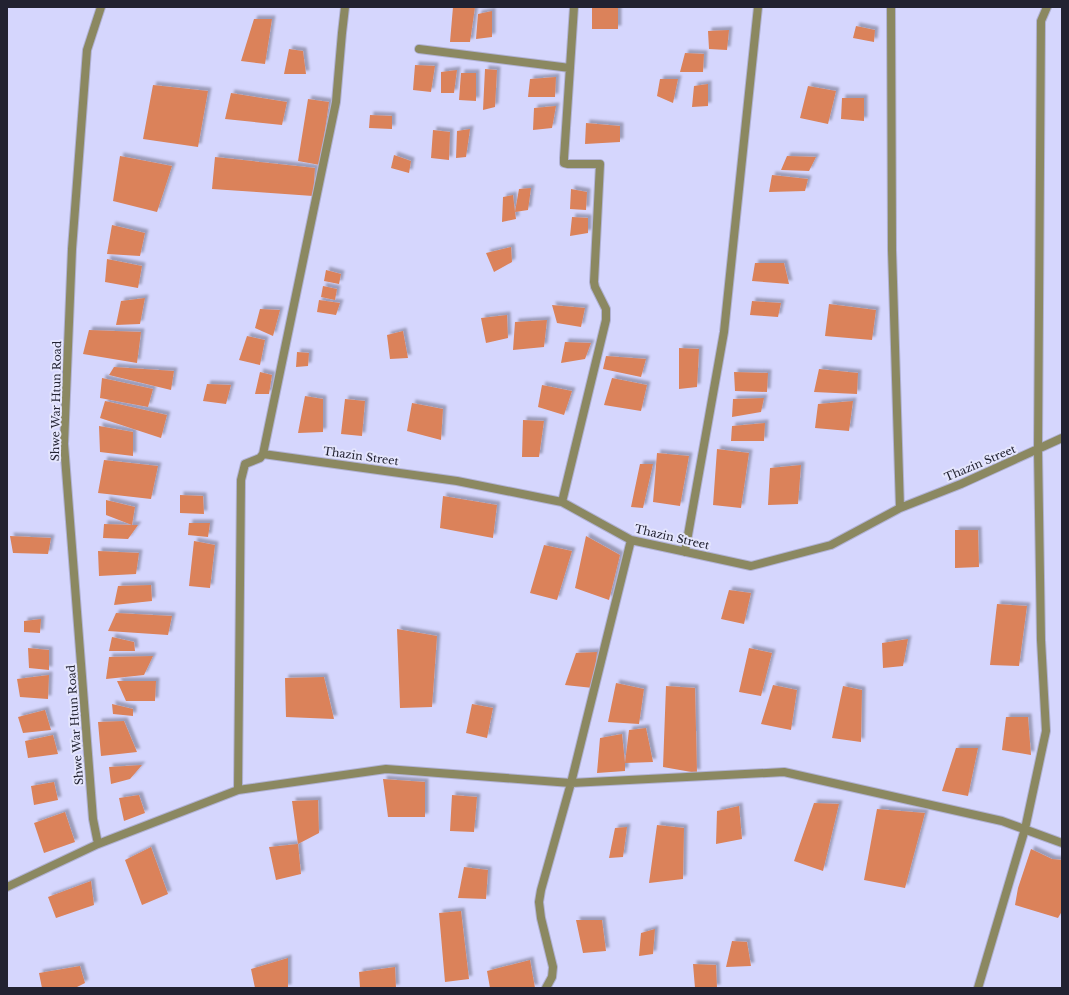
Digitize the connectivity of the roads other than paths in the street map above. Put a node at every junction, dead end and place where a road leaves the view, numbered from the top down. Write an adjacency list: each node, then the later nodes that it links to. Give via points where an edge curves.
1 (101, 7): 20 (street, Shwe War Htun Road, via 87,50 72,249 64,444 93,819)
2 (345, 7): 11 (street, via 336,102)
3 (574, 7): 8 (street)
4 (758, 7): 15 (street, via 724,332)
5 (891, 7): 13 (street, via 892,250)
6 (1047, 7): 10 (street, via 1041,21)
7 (419, 50): 8 (street)
8 (570, 68): 12 (street, via 564,163 600,164 594,282 606,309 606,320)
9 (1062, 438): 10 (street, Thazin Street)
10 (1038, 450): 13 (street, Thazin Street); 18 (street, via 1041,640 1046,731)
11 (263, 454): 12 (street, Thazin Street, via 457,481); 17 (street, via 260,458 245,464 241,480)
12 (562, 502): 14 (street, Thazin Street)
13 (900, 508): 15 (street, Thazin Street, via 831,545 751,566)
14 (631, 540): 15 (street, Thazin Street); 16 (street)
15 (685, 552)
16 (571, 783): 17 (street, via 386,769); 18 (street, via 784,772 1002,821); 22 (street, via 539,902 553,967 552,977)
17 (238, 790): 20 (street)
18 (1024, 829): 19 (street); 23 (street)
19 (1062, 843)
20 (98, 844): 21 (street)
21 (7, 887)
22 (546, 988)
23 (978, 988)

